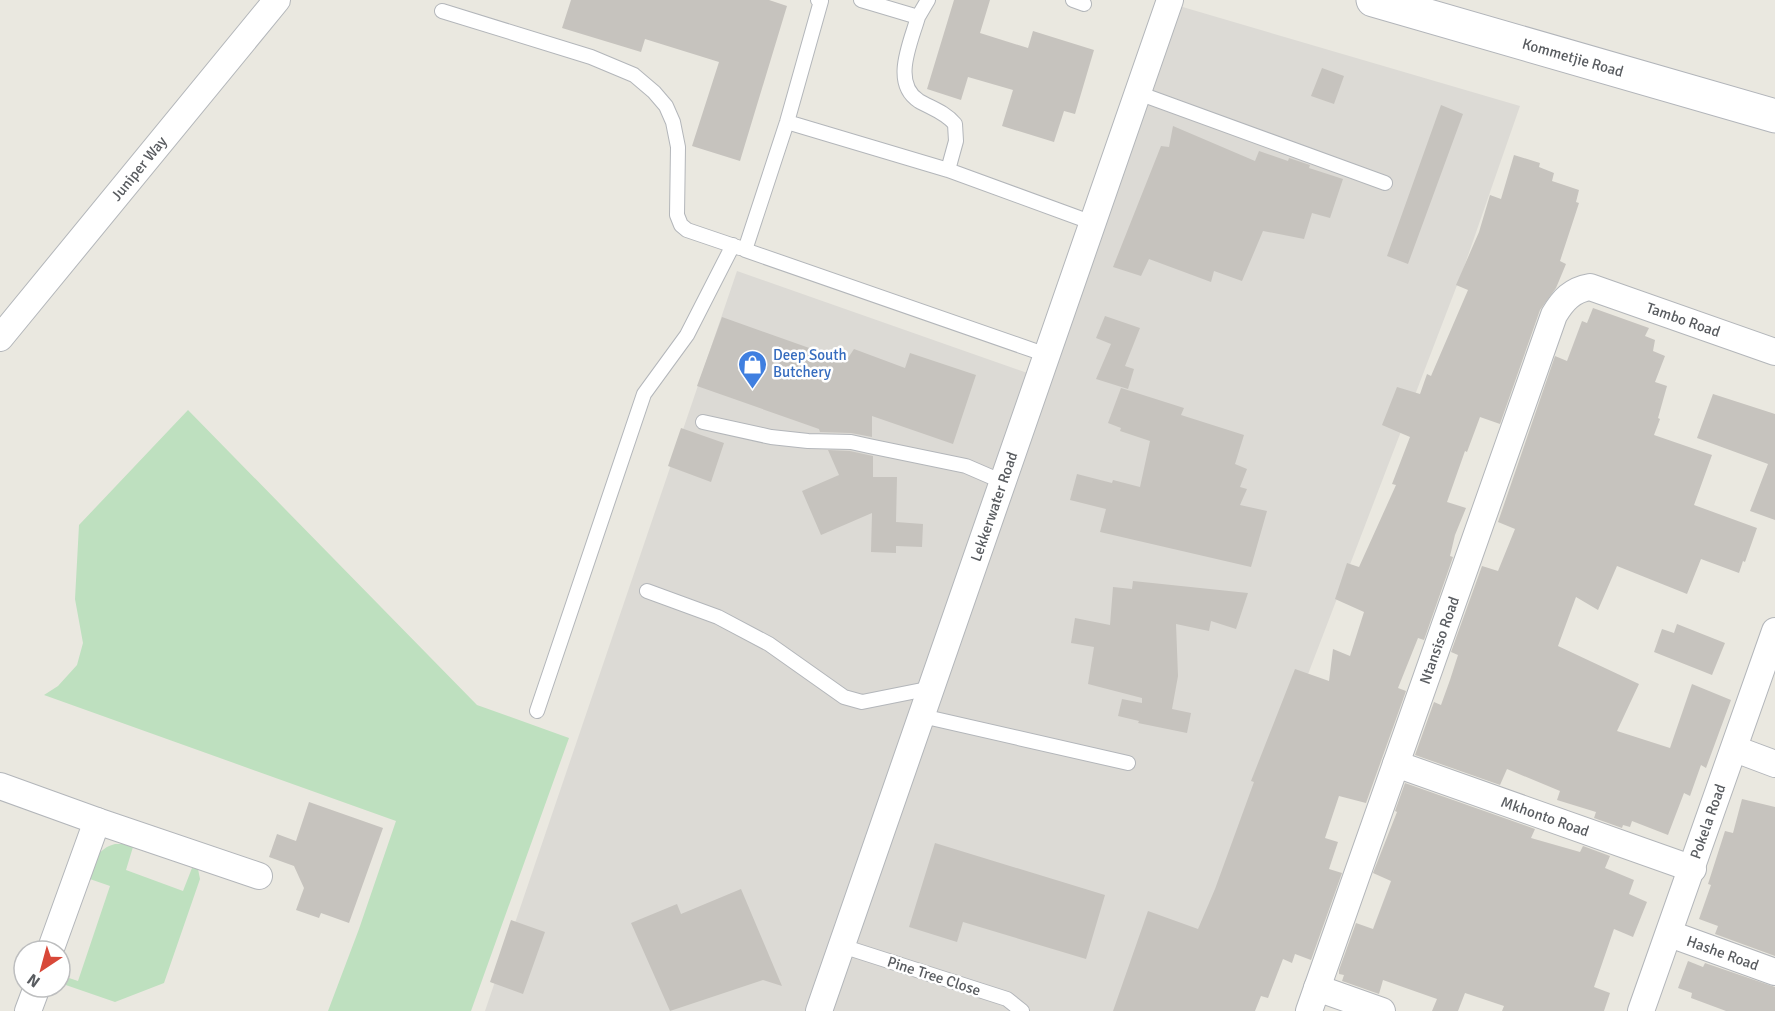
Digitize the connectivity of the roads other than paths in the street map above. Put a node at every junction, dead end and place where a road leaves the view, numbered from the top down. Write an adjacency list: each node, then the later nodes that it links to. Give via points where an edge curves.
1 (277, 0): 17 (street, Juniper Way)
2 (820, 0): 11 (lane)
3 (861, 0): 8 (lane)
4 (928, 0): 8 (lane)
5 (1373, 0): 10 (main road, Kommetjie Road)
6 (1170, 1): 9 (street, Lekkerwater Road)
7 (442, 11): 15 (lane, via 591,57 634,75 661,100 673,122 678,147 677,215 681,225)
8 (918, 17): 12 (lane, via 905,83 915,98 955,124 956,141)
9 (1138, 93): 13 (lane); 14 (street, Lekkerwater Road)
10 (1775, 116)
11 (787, 122): 12 (lane); 15 (lane)
12 (948, 170): 14 (lane)
13 (1385, 183)
14 (1093, 223): 19 (street, Lekkerwater Road)
15 (739, 247): 19 (lane); 25 (lane, via 687,335 644,394)
16 (1590, 287): 18 (street, Tambo Road); 29 (street, Ntansiso Road, via 1574,292 1554,315)
17 (0, 338)
18 (1775, 352)
19 (1047, 355): 21 (street, Lekkerwater Road)
20 (703, 422): 21 (lane, via 771,437 860,444 966,466)
21 (1003, 482): 24 (street, Lekkerwater Road)
22 (647, 591): 24 (lane, via 718,617 769,644 844,697 862,702)
23 (1775, 631): 27 (street, Pokela Road)
24 (932, 688): 26 (street, Lekkerwater Road)
25 (537, 711)
26 (922, 716): 28 (lane); 37 (street, Lekkerwater Road)
27 (1735, 749): 30 (street); 33 (street, Pokela Road)
28 (1128, 763)
29 (1396, 764): 33 (street, Mkhonto Road); 39 (street, Ntansiso Road)
30 (1775, 764)
31 (0, 786): 32 (street)
32 (97, 821): 34 (street); 36 (street)
33 (1693, 869): 35 (street, Pokela Road)
34 (259, 876)
35 (1670, 934): 38 (street, Hashe Road); 43 (street, Pokela Road)
36 (54, 939)
37 (842, 946): 40 (street, Lekkerwater Road); 41 (lane, Pine Tree Close, via 1007,999)
38 (1775, 972)
39 (1313, 1000): 42 (street)
40 (819, 1011)
41 (1022, 1011)
42 (1382, 1011)
43 (1641, 1011)

